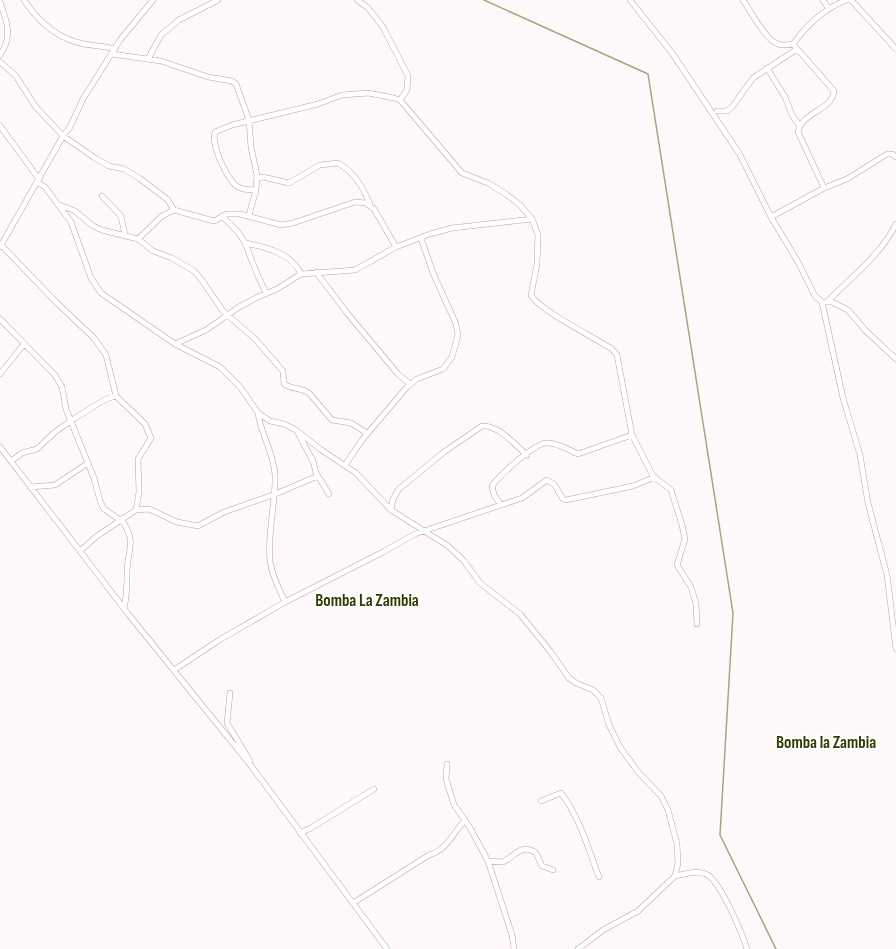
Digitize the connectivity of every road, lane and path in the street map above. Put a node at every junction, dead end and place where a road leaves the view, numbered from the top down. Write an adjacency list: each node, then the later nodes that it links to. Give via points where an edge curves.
1 (24, 0): 14 (street, via 41,21 54,31 71,40)
2 (153, 0): 14 (street)
3 (218, 0): 16 (street, via 179,20 161,35)
4 (357, 0): 19 (street, via 368,8 383,26 408,76 407,90)
5 (630, 0): 36 (street, via 672,53 739,153)
6 (743, 0): 11 (street, via 764,32 774,42 778,45)
7 (822, 0): 10 (street)
8 (848, 0): 10 (street); 13 (street, via 852,1)
9 (0, 2): 15 (street, via 8,26 7,43)
10 (828, 9): 11 (street)
11 (793, 44): 12 (street)
12 (797, 49): 18 (street); 23 (street, via 834,91 829,102)
13 (896, 49)
14 (113, 51): 16 (street); 24 (street)
15 (0, 55)
16 (148, 59): 21 (street, via 208,77 232,80 239,88)
17 (0, 62): 24 (street, via 16,76 35,106)
18 (767, 68): 20 (street, via 753,78 732,107 727,111); 23 (street)
19 (400, 100): 21 (street, via 368,93 342,95 304,108); 37 (street, via 462,173 488,183 506,194 520,205)
20 (717, 111)
21 (249, 120): 26 (street); 29 (street, via 217,130 214,135 216,149 233,183 244,190)
22 (0, 126): 27 (street)
23 (800, 126): 28 (street, via 798,132)
24 (63, 136): 27 (street); 33 (street, via 109,166 124,169 139,178 168,200)
25 (896, 157): 28 (street, via 887,154 847,179)
26 (257, 178): 29 (street); 31 (street, via 289,183 320,165 338,163 354,174)
27 (38, 180): 32 (street); 40 (street)
28 (824, 188): 36 (street)
29 (256, 190): 34 (street)
30 (102, 196): 39 (street, via 121,216)
31 (370, 204): 34 (street, via 355,202 301,221 280,225); 45 (street)
32 (60, 205): 39 (street, via 75,211 93,226); 53 (street, via 71,222 95,286 112,301)
33 (174, 210): 35 (street, via 214,220); 42 (street, via 162,216)
34 (249, 215): 35 (street)
35 (222, 216): 43 (street)
36 (771, 217): 49 (street, via 815,296)
37 (532, 220): 41 (street, via 452,228); 62 (street, via 538,235 537,264 531,295 548,311 599,340 617,355)
38 (896, 224): 49 (street, via 883,245 857,273)
39 (125, 235): 42 (street)
40 (2, 238): 44 (street)
41 (421, 238): 45 (street); 56 (street, via 433,273 456,324 458,335 448,364)
42 (138, 239): 50 (street, via 153,251 172,258 194,271)
43 (245, 243): 47 (street, via 276,251 295,264); 48 (street)
44 (1, 246): 57 (street, via 94,338 106,355)
45 (396, 247): 46 (street, via 355,270)
46 (316, 272): 47 (street); 56 (street, via 398,374)
47 (301, 274): 48 (street)
48 (266, 293): 50 (street)
49 (824, 302): 54 (street, via 832,302 848,310 866,332); 82 (street, via 842,398 860,455 868,503 887,575)
50 (228, 315): 53 (street, via 206,330); 61 (street, via 255,339 283,371 284,384 305,390 332,420 351,423)
51 (0, 319): 52 (street)
52 (24, 344): 55 (street); 59 (street, via 55,375 62,387)
53 (175, 344): 58 (street, via 220,367 241,388)
54 (896, 359)
55 (0, 374)
56 (410, 384): 61 (street)
57 (116, 396): 59 (street, via 106,398); 74 (street, via 145,424 151,438 138,459 139,492)
58 (258, 413): 60 (street, via 270,421); 72 (street, via 259,423 272,454 275,476)
59 (70, 422): 65 (street, via 37,449 22,453); 66 (street)
60 (296, 430): 67 (street); 68 (street)
61 (367, 433): 67 (street)
62 (632, 435): 64 (street, via 578,454 549,442); 69 (street)
63 (0, 447): 65 (street)
64 (526, 455): 73 (street, via 492,486); 75 (street, via 499,431 489,425 482,426 444,452 399,489 393,499)
65 (11, 461): 70 (street)
66 (88, 463): 70 (street, via 55,485); 76 (street, via 104,509)
67 (345, 465): 75 (street, via 363,479)
68 (318, 476): 71 (street); 72 (street)
69 (655, 477): 73 (street, via 633,486 566,500 554,484 547,480 522,498); 81 (street, via 673,494 685,539 677,564 691,588)
70 (30, 487): 78 (street)
71 (329, 494)
72 (273, 495): 74 (street, via 224,512 198,526 177,522 149,509); 79 (street, via 270,561)
73 (501, 505): 77 (street)
74 (136, 510): 76 (street)
75 (391, 510): 77 (street)
76 (120, 519): 78 (street); 80 (street, via 128,529 131,542)
77 (426, 531): 79 (street, via 415,534); 93 (street, via 464,560 480,583 520,614 569,678 592,690 601,698 620,747 638,772 661,796 668,810 679,857)
78 (80, 551): 80 (street)
79 (285, 602): 83 (street)
80 (124, 608): 83 (street)
81 (698, 624)
82 (896, 649)
83 (174, 670): 90 (street, via 247,761)
84 (230, 693): 85 (street, via 227,723)
85 (252, 764)
86 (447, 764): 89 (street, via 446,779 454,805)
87 (374, 788): 90 (street)
88 (541, 801): 94 (street, via 561,793 578,821)
89 (465, 820): 91 (street); 95 (street, via 455,835 435,853)
90 (300, 833): 95 (street)
91 (488, 861): 92 (street, via 503,862 514,852 527,849 536,853 542,866); 97 (street, via 512,935)
92 (553, 870)
93 (675, 876): 98 (street, via 634,914 603,930); 99 (street, via 698,872 707,874 714,880)
94 (599, 877)
95 (353, 903): 96 (street)
96 (387, 949)
97 (514, 949)
98 (578, 949)
99 (747, 949)

